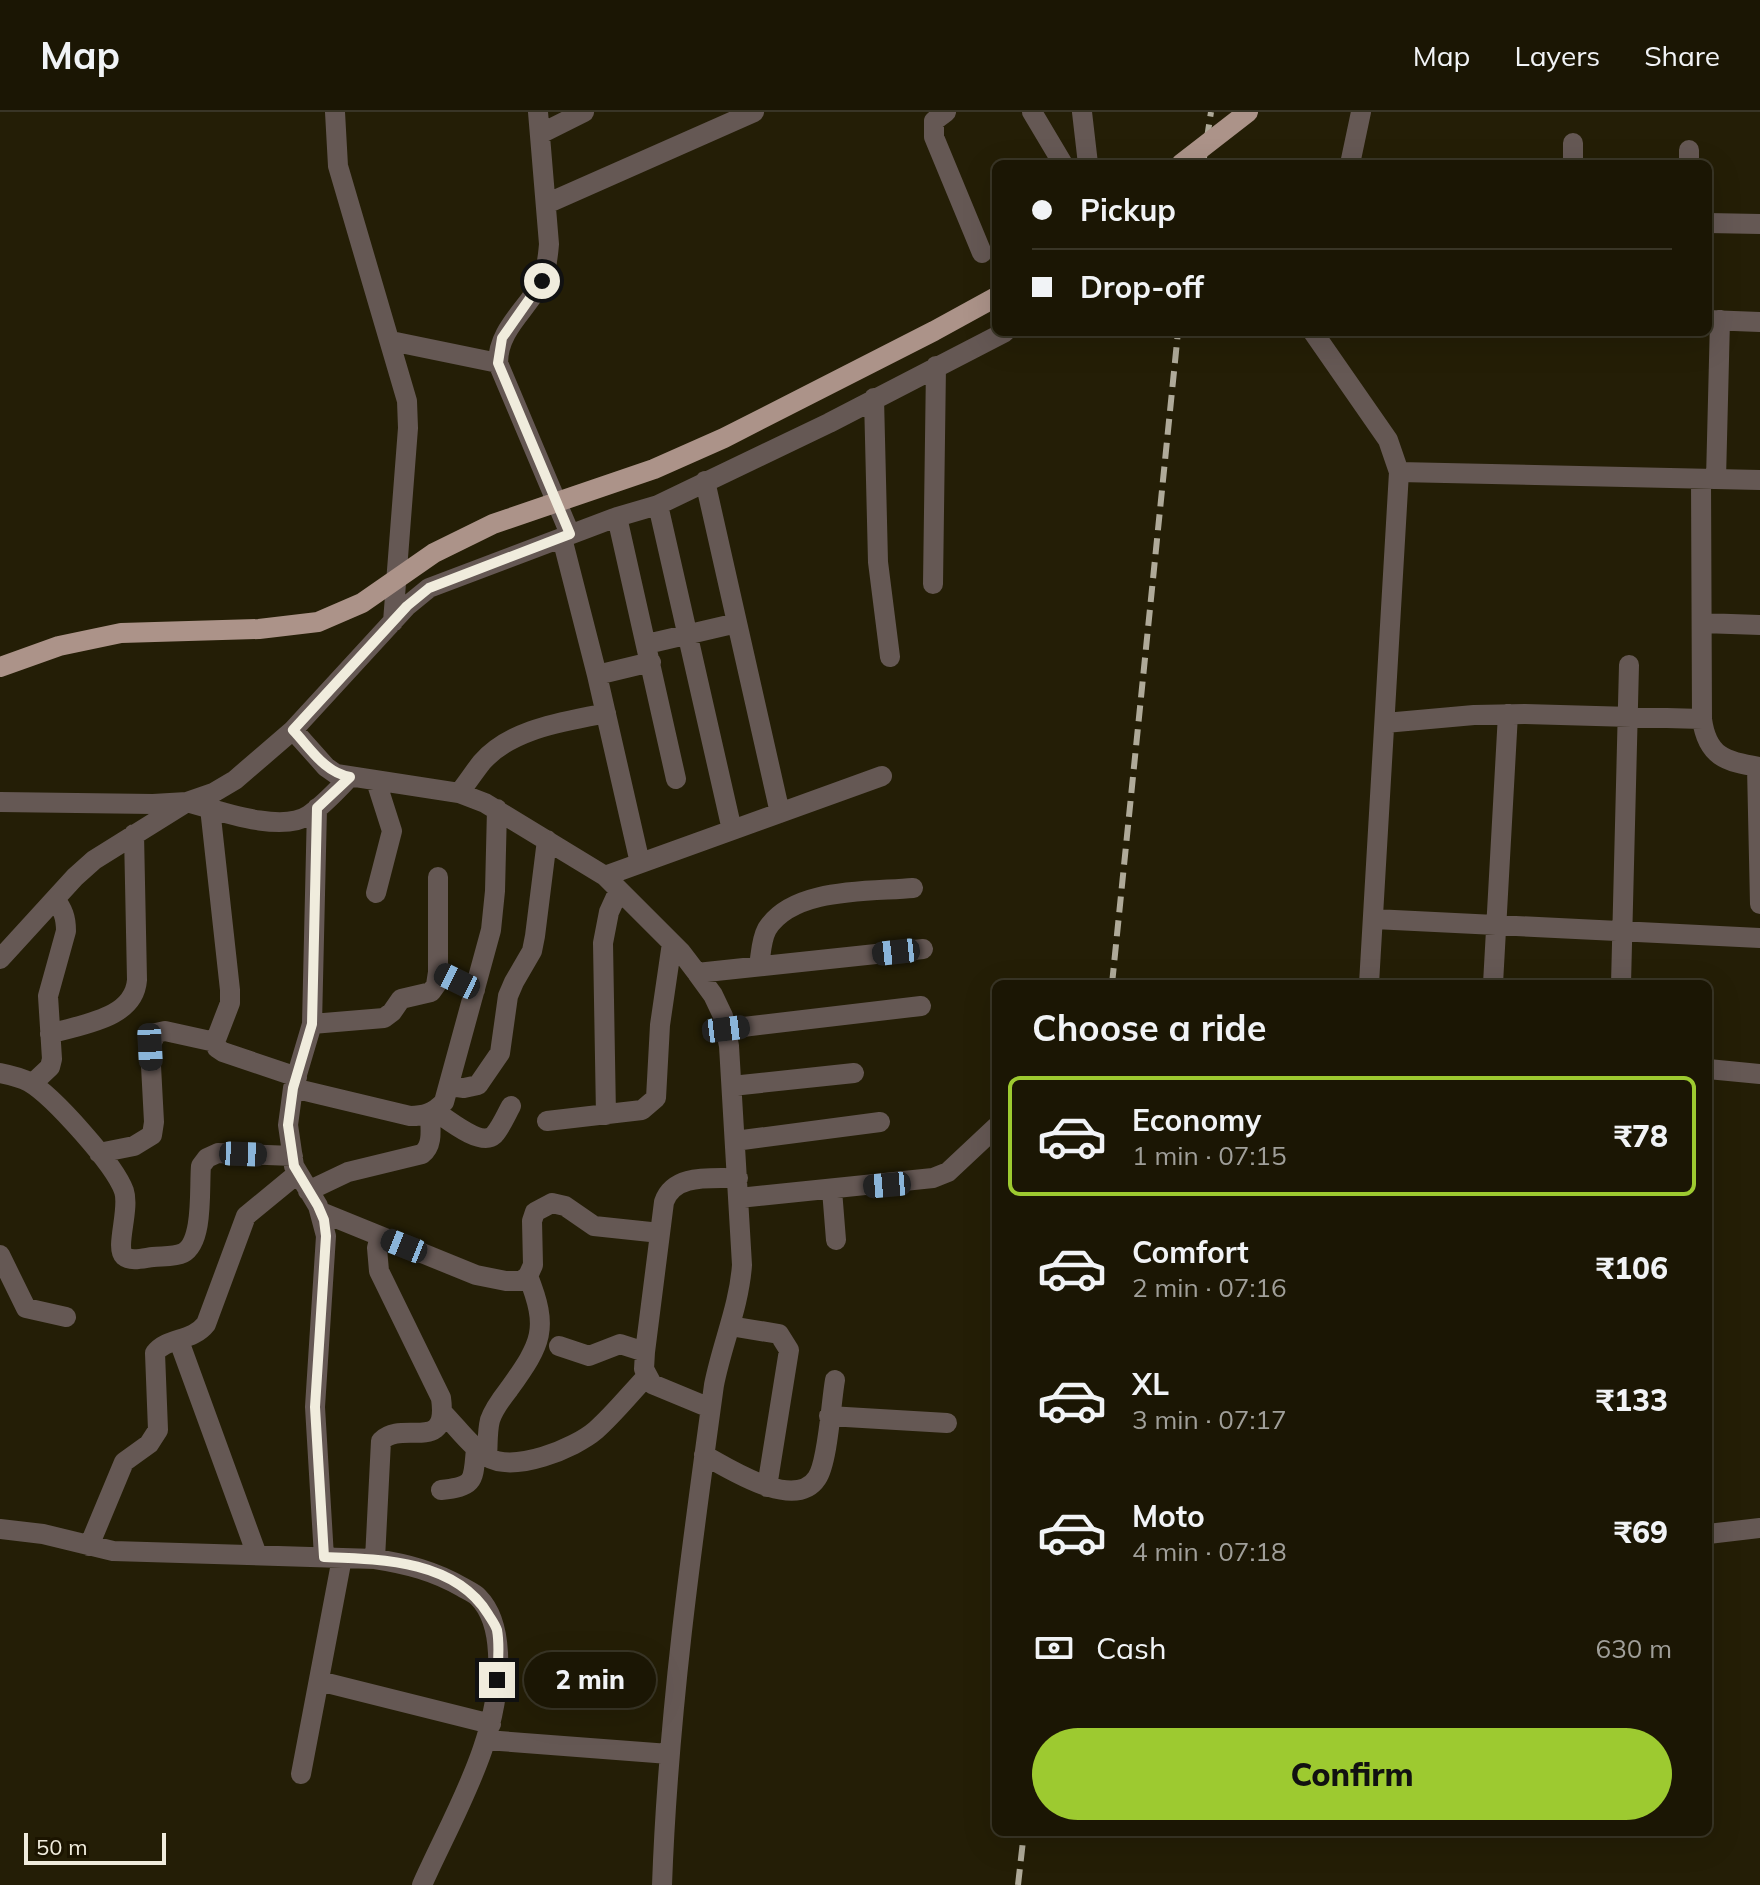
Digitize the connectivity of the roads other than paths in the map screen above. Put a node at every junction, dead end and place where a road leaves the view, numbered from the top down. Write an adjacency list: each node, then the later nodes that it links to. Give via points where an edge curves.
1 (335, 112): 26 (street, via 338,166)
2 (538, 112): 10 (street)
3 (584, 112): 10 (street)
4 (754, 112): 17 (street)
5 (946, 112): 20 (street, via 932,128)
6 (1032, 112): 12 (street)
7 (1082, 112): 13 (street)
8 (1248, 112): 14 (main road, bridge)
9 (1361, 112): 15 (street)
10 (540, 134): 17 (street)
11 (1573, 143): 16 (street)
12 (1061, 160)
13 (1088, 160)
14 (1186, 160)
15 (1351, 160)
16 (1573, 160)
17 (546, 204): 27 (street, via 549,244 542,281 502,338)
18 (1712, 223): 19 (street)
19 (1760, 224)
20 (982, 253)
21 (992, 299): 46 (main road, bridge, via 668,463 493,524 434,553 362,603 318,622 121,633 59,646)
22 (1714, 320): 23 (street); 31 (street)
23 (1760, 322)
24 (997, 336): 28 (street)
25 (1316, 336): 30 (street, via 1388,440)
26 (391, 341): 27 (street); 38 (street, via 407,401 408,428)
27 (498, 363): 36 (street)
28 (936, 366): 29 (street); 37 (street)
29 (874, 398): 33 (street); 44 (street, via 879,575)
30 (1399, 472): 31 (street); 52 (street)
31 (1709, 479): 32 (street); 40 (street)
32 (1760, 480)
33 (705, 481): 34 (street); 39 (street)
34 (658, 505): 35 (street); 42 (street)
35 (617, 517): 36 (street); 43 (street)
36 (566, 536): 38 (street, via 429,588); 47 (street)
37 (933, 584)
38 (393, 622): 53 (street)
39 (737, 623): 42 (street); 65 (street)
40 (1702, 623): 41 (street); 51 (street)
41 (1760, 625)
42 (689, 635): 43 (street); 66 (street)
43 (649, 653): 47 (street); 57 (street)
44 (890, 657)
45 (1629, 665): 50 (street)
46 (0, 667)
47 (597, 675): 48 (street)
48 (606, 713): 59 (street, via 532,731 508,743 484,760); 69 (street)
49 (1508, 714): 50 (street); 52 (street); 78 (street)
50 (1628, 717): 51 (street); 79 (street)
51 (1702, 719): 54 (street, via 1710,748 1724,759)
52 (1385, 723): 77 (street)
53 (293, 730): 56 (street, via 326,767); 61 (street, via 235,780)
54 (1758, 767): 73 (street)
55 (882, 776): 65 (street)
56 (350, 777): 58 (street); 63 (street)
57 (676, 779)
58 (376, 781): 59 (street); 74 (street, via 392,831)
59 (459, 793): 64 (street)
60 (0, 802): 61 (street)
61 (187, 802): 62 (street); 67 (street)
62 (210, 808): 63 (street, via 273,821 307,817); 95 (street, via 230,990)
63 (317, 808): 92 (street)
64 (497, 809): 68 (street); 90 (street, via 493,912)
65 (780, 813): 66 (street)
66 (732, 830): 69 (street)
67 (134, 834): 75 (street, via 94,860); 94 (street, via 133,998 115,1013)
68 (547, 840): 71 (street); 102 (street, via 532,951 508,996 500,1053 478,1085)
69 (640, 863): 71 (street)
70 (438, 877): 85 (street)
71 (612, 883): 81 (street); 106 (street, via 603,943)
72 (913, 888): 84 (street, via 835,894 790,907 766,930)
73 (1760, 892): 76 (street)
74 (376, 893)
75 (55, 899): 83 (street); 94 (street, via 64,912 66,931 48,996)
76 (1760, 904)
77 (1374, 919): 78 (street); 87 (street)
78 (1497, 925): 79 (street); 88 (street)
79 (1623, 931): 80 (street); 89 (street)
80 (1760, 938)
81 (672, 943): 86 (street); 106 (street, via 656,1098 642,1110)
82 (923, 949): 84 (street)
83 (0, 959)
84 (759, 966): 86 (street)
85 (438, 972): 90 (street); 92 (street, via 431,992 401,999 384,1018)
86 (697, 973): 93 (street, via 713,995)
87 (1369, 980)
88 (1493, 980)
89 (1621, 980)
90 (475, 990): 102 (street)
91 (921, 1006): 93 (street)
92 (312, 1024): 100 (street)
93 (726, 1029): 103 (street)
94 (50, 1034): 101 (street, via 50,1067)
95 (215, 1042): 100 (street, via 223,1052); 111 (street, via 156,1033 150,1047 152,1135 134,1146)
96 (1712, 1069): 99 (street)
97 (0, 1073): 101 (street)
98 (854, 1073): 103 (street)
99 (1760, 1074)
100 (295, 1082): 105 (street, via 410,1116); 112 (street, via 288,1125)
101 (32, 1084): 111 (street)
102 (450, 1086): 105 (street, via 444,1102)
103 (732, 1086): 110 (street)
104 (511, 1106): 105 (street, via 487,1139)
105 (432, 1112): 112 (street, via 430,1142 422,1154 348,1172)
106 (606, 1115): 107 (street)
107 (547, 1121)
108 (880, 1122): 110 (street)
109 (992, 1131): 114 (street, via 948,1172 933,1178)
110 (735, 1141): 113 (street)
111 (99, 1153): 112 (street, via 125,1194 121,1254 135,1259 188,1249 197,1233 201,1166 207,1158 218,1153)
112 (299, 1174): 115 (street); 123 (street, via 246,1216 206,1324)
113 (738, 1188): 114 (street); 116 (street, via 686,1180 676,1185 667,1192); 122 (street, via 742,1265)
114 (832, 1190): 118 (street)
115 (321, 1212): 117 (street); 141 (street, via 326,1236 315,1407)
116 (660, 1233): 120 (street, via 594,1226 552,1203 535,1212 532,1221 533,1265); 125 (street)
117 (380, 1236): 120 (street, via 490,1280 521,1281); 129 (street, via 379,1271 441,1398)
118 (836, 1240)
119 (0, 1255): 121 (street, via 26,1308)
120 (528, 1276): 132 (street, via 541,1307 538,1339 532,1357 490,1420)
121 (66, 1317)
122 (730, 1326): 128 (street); 134 (street, via 779,1334 789,1350)
123 (179, 1341): 139 (street, via 155,1353 158,1430 149,1444 124,1462); 140 (street)
124 (559, 1346): 125 (street, via 589,1356 620,1344)
125 (645, 1352): 126 (street)
126 (647, 1376): 128 (street, via 652,1384); 132 (street, via 593,1432 574,1444 513,1462)
127 (835, 1380): 130 (street)
128 (710, 1408): 133 (street)
129 (443, 1413): 132 (street); 142 (street, via 432,1431 394,1433 381,1441)
130 (829, 1416): 131 (street); 134 (street, via 822,1469 812,1484)
131 (947, 1423)
132 (482, 1453): 135 (street, via 470,1484)
133 (704, 1455): 134 (street); 145 (street)
134 (767, 1487)
135 (441, 1490)
136 (1760, 1528): 138 (street)
137 (0, 1529): 139 (street)
138 (1712, 1534)
139 (89, 1546): 140 (street)
140 (257, 1555): 141 (street)
141 (333, 1558): 142 (street); 143 (street)
142 (375, 1559): 144 (street, via 414,1565 478,1597 496,1627 496,1699)
143 (319, 1681): 144 (street); 146 (street)
144 (489, 1732): 145 (street); 147 (street)
145 (669, 1754): 148 (street)
146 (301, 1774)
147 (422, 1885)
148 (662, 1885)

